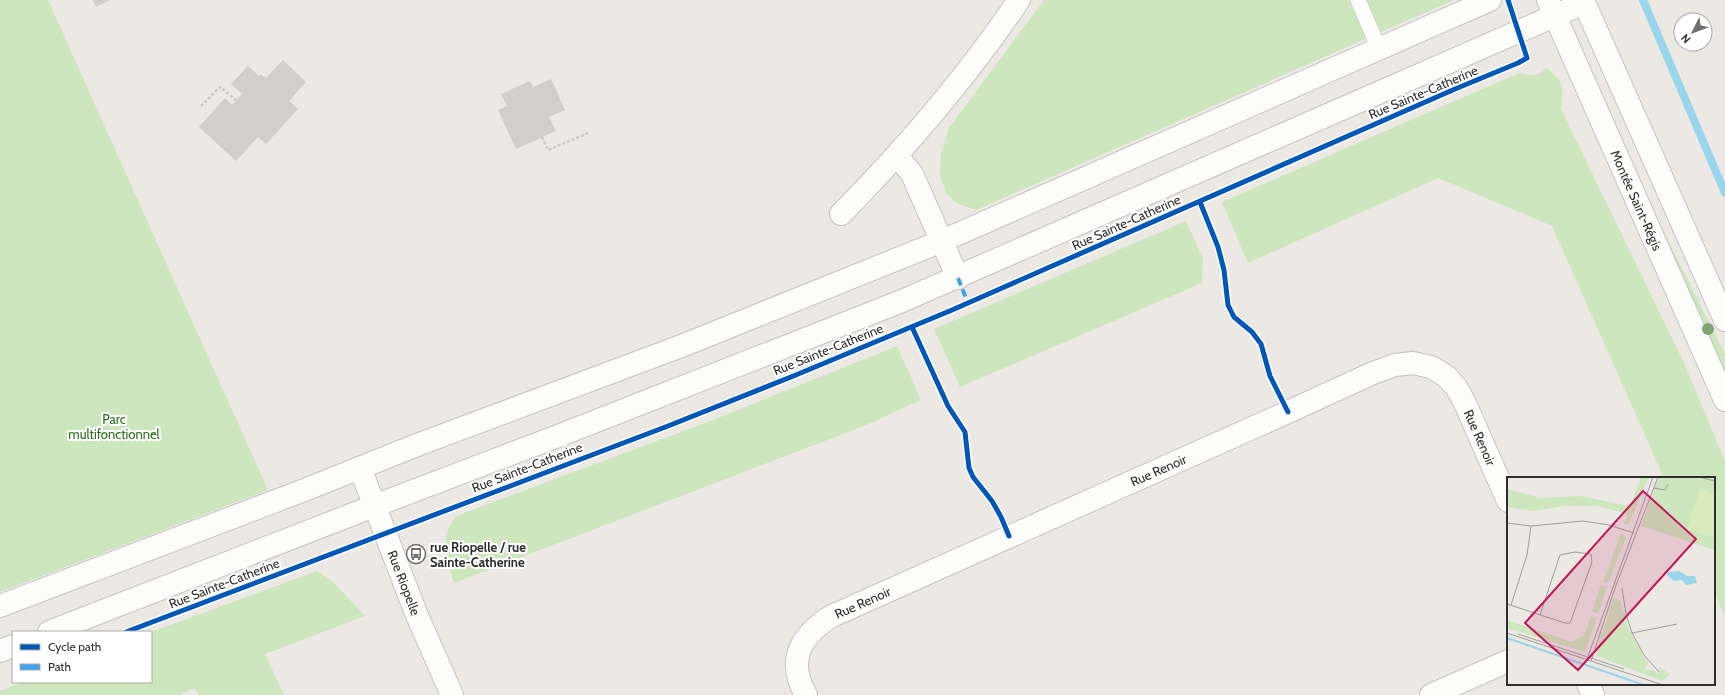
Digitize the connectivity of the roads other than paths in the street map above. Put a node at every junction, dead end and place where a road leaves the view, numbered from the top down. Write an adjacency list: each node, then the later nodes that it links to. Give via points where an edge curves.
1 (1019, 0): 7 (street, via 966,74)
2 (1358, 0): 6 (lane)
3 (1490, 0): 6 (street)
4 (1583, 1): 5 (street, Rue Sainte-Catherine); 11 (street)
5 (1551, 8): 10 (street, Rue Sainte-Catherine); 12 (street, Montée Saint-Régis)
6 (1379, 49): 9 (street)
7 (897, 156): 8 (street); 9 (street, via 912,174)
8 (841, 214)
9 (942, 241): 10 (street); 13 (street, via 684,345)
10 (958, 278): 15 (street, Rue Sainte-Catherine, via 714,376)
11 (1725, 320)
12 (1725, 400)
13 (360, 468): 15 (street, Rue Riopelle); 16 (street)
14 (1507, 499): 23 (street, Rue Renoir, via 1456,387 1446,376 1431,367 1413,363 1395,365 832,616 816,625 800,649 798,675)
15 (374, 506): 17 (street, Rue Sainte-Catherine); 22 (street, Rue Riopelle)
16 (0, 606)
17 (52, 631)
18 (12, 646): 19 (street)
19 (0, 651)
20 (1507, 661): 24 (street)
21 (1588, 685): 25 (street)
22 (452, 695)
23 (806, 695)
24 (1431, 695)
25 (1593, 695)

